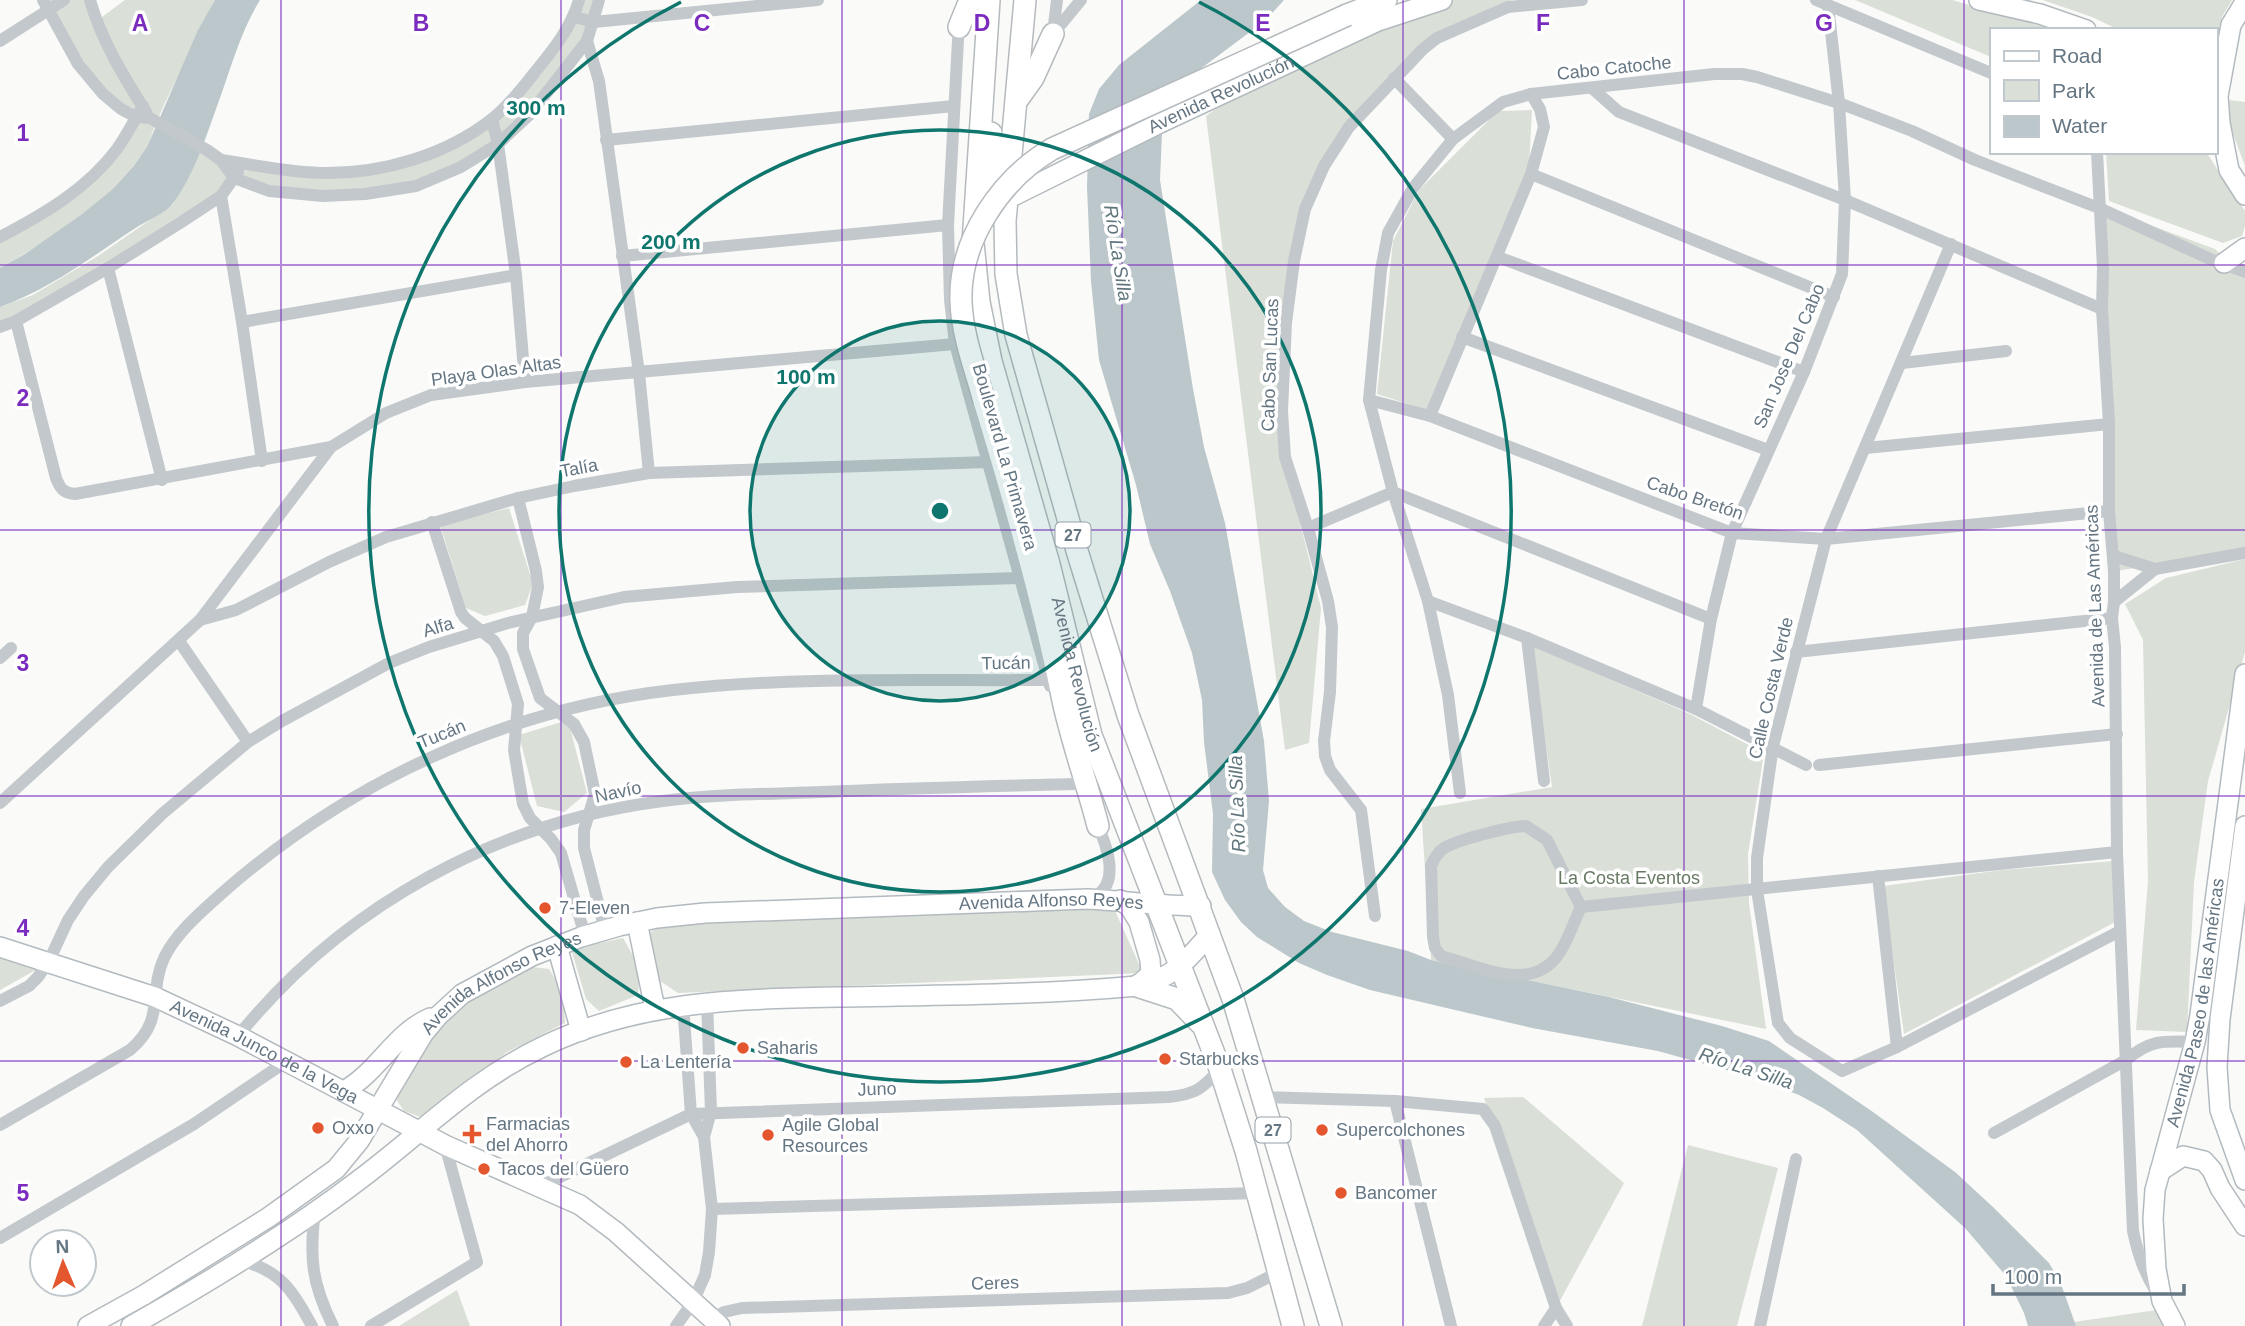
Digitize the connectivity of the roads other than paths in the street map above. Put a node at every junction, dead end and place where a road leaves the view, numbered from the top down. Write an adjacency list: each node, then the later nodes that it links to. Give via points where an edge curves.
1 (64, 0): 19 (street)
2 (90, 0): 36 (street)
3 (579, 0): 20 (street)
4 (599, 0): 21 (street)
5 (818, 0): 21 (street)
6 (960, 0): 23 (street, Boulevard La Primavera)
7 (970, 0): 23 (main road)
8 (989, 0): 34 (main road, Avenida Revolución / 27)
9 (1025, 0): 32 (main road, Avenida Revolución / 27)
10 (1056, 0): 25 (street)
11 (1081, 0): 25 (street)
12 (1386, 0): 110 (main road, bridge, via 1052,149 1010,182 976,233 961,287 963,321 1020,519)
13 (1409, 0): 22 (main road, Avenida Revolución)
14 (1442, 0): 22 (main road, Avenida Revolución)
15 (1582, 0): 29 (street, Cabo San Lucas, via 1517,5 1493,12 1437,38)
16 (1979, 0): 24 (main road)
17 (1822, 2): 28 (street); 33 (street, San Jose Del Cabo)
18 (2245, 2): 46 (main road, via 2231,25 2218,96)
19 (46, 5): 26 (street); 36 (street, via 85,73 112,103)
20 (574, 17): 21 (street); 37 (street, via 532,76)
21 (594, 22): 27 (street)
22 (1378, 22): 47 (main road, Avenida Revolución)
23 (959, 27): 35 (street, Boulevard La Primavera)
24 (2080, 28)
25 (1053, 34): 32 (main road)
26 (0, 41)
27 (587, 41): 39 (street, via 599,81); 40 (street, via 530,114)
28 (1990, 73)
29 (1394, 78): 38 (street); 91 (street, Cabo San Lucas, via 1349,127 1324,166 1305,209 1294,261 1282,411 1285,457)
30 (1593, 89): 31 (street, Cabo Catoche); 33 (street, Cabo Catoche, via 1742,74); 53 (street, via 1619,112)
31 (1531, 94): 38 (street, Cabo Catoche, via 1503,102); 48 (street, via 1541,109 1544,127)
32 (1016, 100): 41 (main road, Avenida Revolución / 27)
33 (1839, 103): 53 (street, San Jose Del Cabo); 54 (street, Cabo Catoche)
34 (981, 105): 52 (main road, via 989,124 994,187); 116 (main road, Avenida Revolución / 27, via 973,243 979,302)
35 (954, 106): 39 (street); 55 (street, Boulevard La Primavera)
36 (140, 112): 44 (street); 56 (street, via 116,150 79,188 50,211)
37 (492, 119): 40 (street); 45 (street, via 457,141 412,160 368,171 325,173)
38 (1452, 139): 77 (street, Cabo Catoche, via 1413,188 1388,233)
39 (606, 140): 59 (street)
40 (498, 144): 49 (street, via 461,167 416,186 365,194 283,194); 64 (street)
41 (1015, 154): 47 (main road); 52 (main road, Avenida Revolución / 27)
42 (2097, 154): 54 (street, Avenida de Las Américas)
43 (2217, 154): 46 (main road)
44 (221, 160): 45 (street); 49 (street)
45 (243, 163): 49 (street)
46 (2229, 170): 50 (main road)
47 (1066, 171): 52 (main road, Avenida Revolución)
48 (1531, 174): 60 (street); 65 (street)
49 (234, 178): 51 (street)
50 (2245, 195)
51 (221, 196): 62 (street); 68 (street)
52 (1007, 199): 133 (main road, Avenida Revolución / 27, via 1006,274 1022,357 1128,715)
53 (1845, 200): 57 (street); 65 (street, San Jose Del Cabo, via 1842,274)
54 (2099, 208): 61 (street, Cabo Catoche); 66 (street, Avenida de Las Américas)
55 (948, 225): 59 (street); 71 (street, Boulevard La Primavera)
56 (0, 237)
57 (1951, 244): 66 (street); 73 (street, Calle Costa Verde)
58 (2245, 248): 61 (main road)
59 (622, 256): 75 (street)
60 (1498, 257): 70 (street); 74 (street)
61 (2224, 263): 63 (street, Cabo Catoche)
62 (108, 268): 67 (street); 86 (street)
63 (2245, 272)
64 (516, 275): 68 (street); 76 (street)
65 (1834, 297): 74 (street, San Jose Del Cabo)
66 (2102, 309): 79 (street, Avenida de Las Américas)
67 (16, 321): 69 (street); 86 (street, via 63,491 75,494)
68 (242, 322): 83 (street)
69 (0, 327)
70 (1462, 337): 78 (street); 82 (street)
71 (955, 344): 75 (street, Playa Olas Altas); 84 (street, Boulevard La Primavera)
72 (2006, 351): 73 (street)
73 (1902, 363): 81 (street, Calle Costa Verde)
74 (1804, 372): 82 (street, San Jose Del Cabo)
75 (639, 373): 76 (street, Playa Olas Altas); 85 (street)
76 (525, 382): 80 (street, Playa Olas Altas, via 431,395 386,413)
77 (1369, 400): 78 (street, Cabo Bretón); 87 (street, Cabo Catoche)
78 (1430, 416): 92 (street, Cabo Bretón)
79 (2109, 424): 81 (street); 89 (street, Avenida de Las Américas)
80 (331, 447): 83 (street); 103 (street, Playa Olas Altas)
81 (1866, 448): 93 (street, Calle Costa Verde)
82 (1768, 450): 92 (street, San Jose Del Cabo)
83 (261, 461): 86 (street)
84 (989, 463): 85 (street, Talía); 97 (street, Boulevard La Primavera)
85 (649, 473): 88 (street, Talía)
86 (162, 480)
87 (1393, 492): 91 (street); 98 (street, Cabo Catoche); 102 (street)
88 (518, 498): 90 (street, Talía); 100 (street, via 538,587)
89 (2109, 511): 93 (street, Cabo Bretón); 95 (street, Avenida de Las Américas)
90 (432, 522): 103 (street, Talía, via 329,562 236,610); 104 (street, via 461,612)
91 (1308, 528): 135 (street, Cabo San Lucas, via 1332,627 1325,756 1330,770 1361,810)
92 (1732, 533): 93 (street, Cabo Bretón); 102 (street, San Jose Del Cabo)
93 (1826, 539): 108 (street, Calle Costa Verde)
94 (2245, 554): 96 (street)
95 (2114, 556): 96 (street); 99 (street, Avenida de Las Américas)
96 (2155, 569): 99 (street)
97 (1020, 578): 100 (street, Alfa, via 666,592); 110 (street, Boulevard La Primavera)
98 (1428, 601): 105 (street); 121 (street, Cabo Catoche, via 1448,695)
99 (2114, 602): 101 (street, Avenida de Las Américas)
100 (532, 617): 104 (street, Alfa); 113 (street, via 523,633 523,649 540,698)
101 (2112, 618): 108 (street); 115 (street, Avenida de Las Américas)
102 (1711, 619): 112 (street, San Jose Del Cabo)
103 (201, 620): 106 (street, Playa Olas Altas)
104 (483, 631): 114 (street, via 503,656 517,698); 117 (street, Alfa, via 389,663)
105 (1527, 638): 112 (street); 119 (street)
106 (179, 641): 117 (street); 122 (street, Playa Olas Altas)
107 (11, 648): 109 (street)
108 (1796, 652): 118 (street, Calle Costa Verde)
109 (0, 658)
110 (1053, 674): 113 (street, Tucán, via 716,686); 116 (main road, via 1081,726); 120 (street, Boulevard La Primavera); 124 (main road)
111 (2245, 674): 155 (main road, Avenida Paseo de las Américas)
112 (1696, 709): 118 (street)
113 (556, 712): 114 (street, Tucán); 123 (street, via 574,724 584,743 595,785)
114 (515, 725): 126 (street, via 514,750 523,804); 146 (street, Tucán, via 387,778 283,844 219,896 173,943 159,972)
115 (2117, 734): 118 (street, via 1812,765); 127 (street, Avenida de Las Américas)
116 (1091, 735): 132 (main road, Avenida Revolución / 27)
117 (248, 742): 143 (street, Alfa, via 162,814 108,867 68,920)
118 (1773, 746): 129 (street, Calle Costa Verde, via 1757,858)
119 (1544, 781)
120 (1076, 784): 123 (street, Navío, via 703,797); 124 (street, Boulevard La Primavera)
121 (1460, 793)
122 (0, 803)
123 (590, 815): 126 (street, Navío); 137 (street, via 584,848)
124 (1098, 826): 130 (street, Boulevard La Primavera, via 1110,877 1103,891)
125 (2245, 826): 173 (main road, Avenida Paseo de las Américas, via 2217,1068 2220,1110 2234,1133)
126 (539, 827): 140 (street, via 561,853); 154 (street, Navío, via 444,868 359,920 283,985)
127 (2117, 852): 128 (street); 138 (street, Avenida de Las Américas)
128 (1878, 876): 129 (street); 156 (street)
129 (1757, 890): 134 (street); 156 (street, Calle Costa Verde, via 1777,1023 1783,1031 1842,1071)
130 (1088, 899): 131 (main road, Avenida Alfonso Reyes); 136 (main road, Avenida Alfonso Reyes, via 726,911)
131 (1120, 900): 132 (main road, Avenida Alfonso Reyes); 145 (main road, via 1135,912 1150,960 1150,974)
132 (1158, 906): 133 (main road, Avenida Alfonso Reyes); 144 (main road, Avenida Revolución / 27)
133 (1201, 906): 139 (main road, Avenida Revolución / 27)
134 (1581, 907): 134 (street, via 1547,840 1527,826 1446,847 1431,866 1433,937 1441,956 1517,977 1540,971 1554,960)
135 (1374, 916)
136 (637, 922): 137 (main road, Avenida Alfonso Reyes); 150 (main road)
137 (605, 930): 140 (main road, Avenida Alfonso Reyes)
138 (2120, 931): 156 (street); 157 (street, Avenida de Las Américas)
139 (1210, 934): 144 (main road); 161 (main road, Avenida Revolución / 27)
140 (585, 936): 141 (main road, Avenida Alfonso Reyes)
141 (557, 946): 151 (main road, Avenida Alfonso Reyes, via 484,981); 152 (main road)
142 (0, 947): 143 (main road, Avenida Junco de la Vega)
143 (49, 961): 146 (main road, Avenida Junco de la Vega); 147 (street, Alfa, via 29,986)
144 (1182, 965): 145 (main road, via 1158,981); 153 (main road, Avenida Revolución / 27)
145 (1137, 986): 148 (main road); 153 (main road, via 1177,999)
146 (155, 997): 154 (main road, Avenida Junco de la Vega); 166 (street, Tucán, via 150,1026 137,1044)
147 (0, 1001)
148 (707, 1002): 149 (main road); 164 (street)
149 (683, 1004): 150 (main road); 165 (street)
150 (655, 1009): 152 (main road)
151 (438, 1016): 160 (main road, via 415,1026 364,1078); 163 (main road, Avenida Alfonso Reyes)
152 (581, 1031): 167 (main road, via 494,1073)
153 (1207, 1031): 159 (main road, Avenida Revolución / 27)
154 (238, 1036): 158 (main road, Avenida Junco de la Vega)
155 (2195, 1042): 157 (street, via 2159,1041); 172 (main road, Avenida Paseo de las Américas)
156 (1897, 1047)
157 (2126, 1060): 168 (street); 184 (street, via 2133,1231 2147,1279)
158 (287, 1061): 160 (main road, Avenida Junco de la Vega); 181 (street, via 194,1124)
159 (1220, 1069): 164 (street, Juno, via 1202,1089 1169,1097); 176 (main road, Avenida Revolución / 27)
160 (344, 1091): 163 (main road, Avenida Junco de la Vega)
161 (1263, 1097): 162 (street); 195 (main road, Avenida Revolución / 27)
162 (1395, 1101): 186 (street, via 1483,1109 1495,1126); 196 (street)
163 (379, 1109): 167 (main road, Avenida Junco de la Vega); 188 (main road, Avenida Alfonso Reyes, via 336,1169 214,1252)
164 (711, 1112): 165 (street, Juno); 169 (street)
165 (691, 1114): 169 (street); 174 (street, Juno)
166 (0, 1125)
167 (420, 1130): 170 (main road, Avenida Junco de la Vega); 178 (main road)
168 (1994, 1133)
169 (704, 1137): 177 (street)
170 (445, 1145): 174 (main road, Avenida Junco de la Vega); 192 (street, via 477,1262)
171 (1796, 1159): 199 (street)
172 (2160, 1171): 175 (main road, via 2183,1156 2192,1157 2204,1161); 184 (main road, Avenida Paseo de las Américas, via 2153,1219)
173 (2245, 1180)
174 (541, 1186): 185 (main road, Avenida Junco de la Vega, via 591,1211)
175 (2220, 1188): 179 (main road); 180 (main road)
176 (1257, 1193): 177 (street); 183 (main road, Avenida Revolución / 27)
177 (712, 1209): 185 (street, via 705,1275)
178 (315, 1211): 182 (main road); 191 (street, via 311,1244 314,1281)
179 (2245, 1211)
180 (2245, 1226)
181 (0, 1238)
182 (242, 1261): 189 (main road); 190 (street, via 282,1280)
183 (1277, 1273): 187 (street, Ceres, via 1228,1293 742,1307 724,1312); 194 (main road, Avenida Revolución / 27)
184 (2162, 1301): 200 (main road, Avenida Paseo de las Américas)
185 (693, 1302): 187 (main road, Avenida Junco de la Vega); 193 (street)
186 (1556, 1308): 197 (street); 198 (street)
187 (716, 1322)
188 (88, 1326)
189 (131, 1326)
190 (313, 1326)
191 (334, 1326)
192 (371, 1326)
193 (676, 1326)
194 (1293, 1326)
195 (1331, 1326)
196 (1451, 1326)
197 (1545, 1326)
198 (1567, 1326)
199 (1760, 1326)
200 (2175, 1326)

